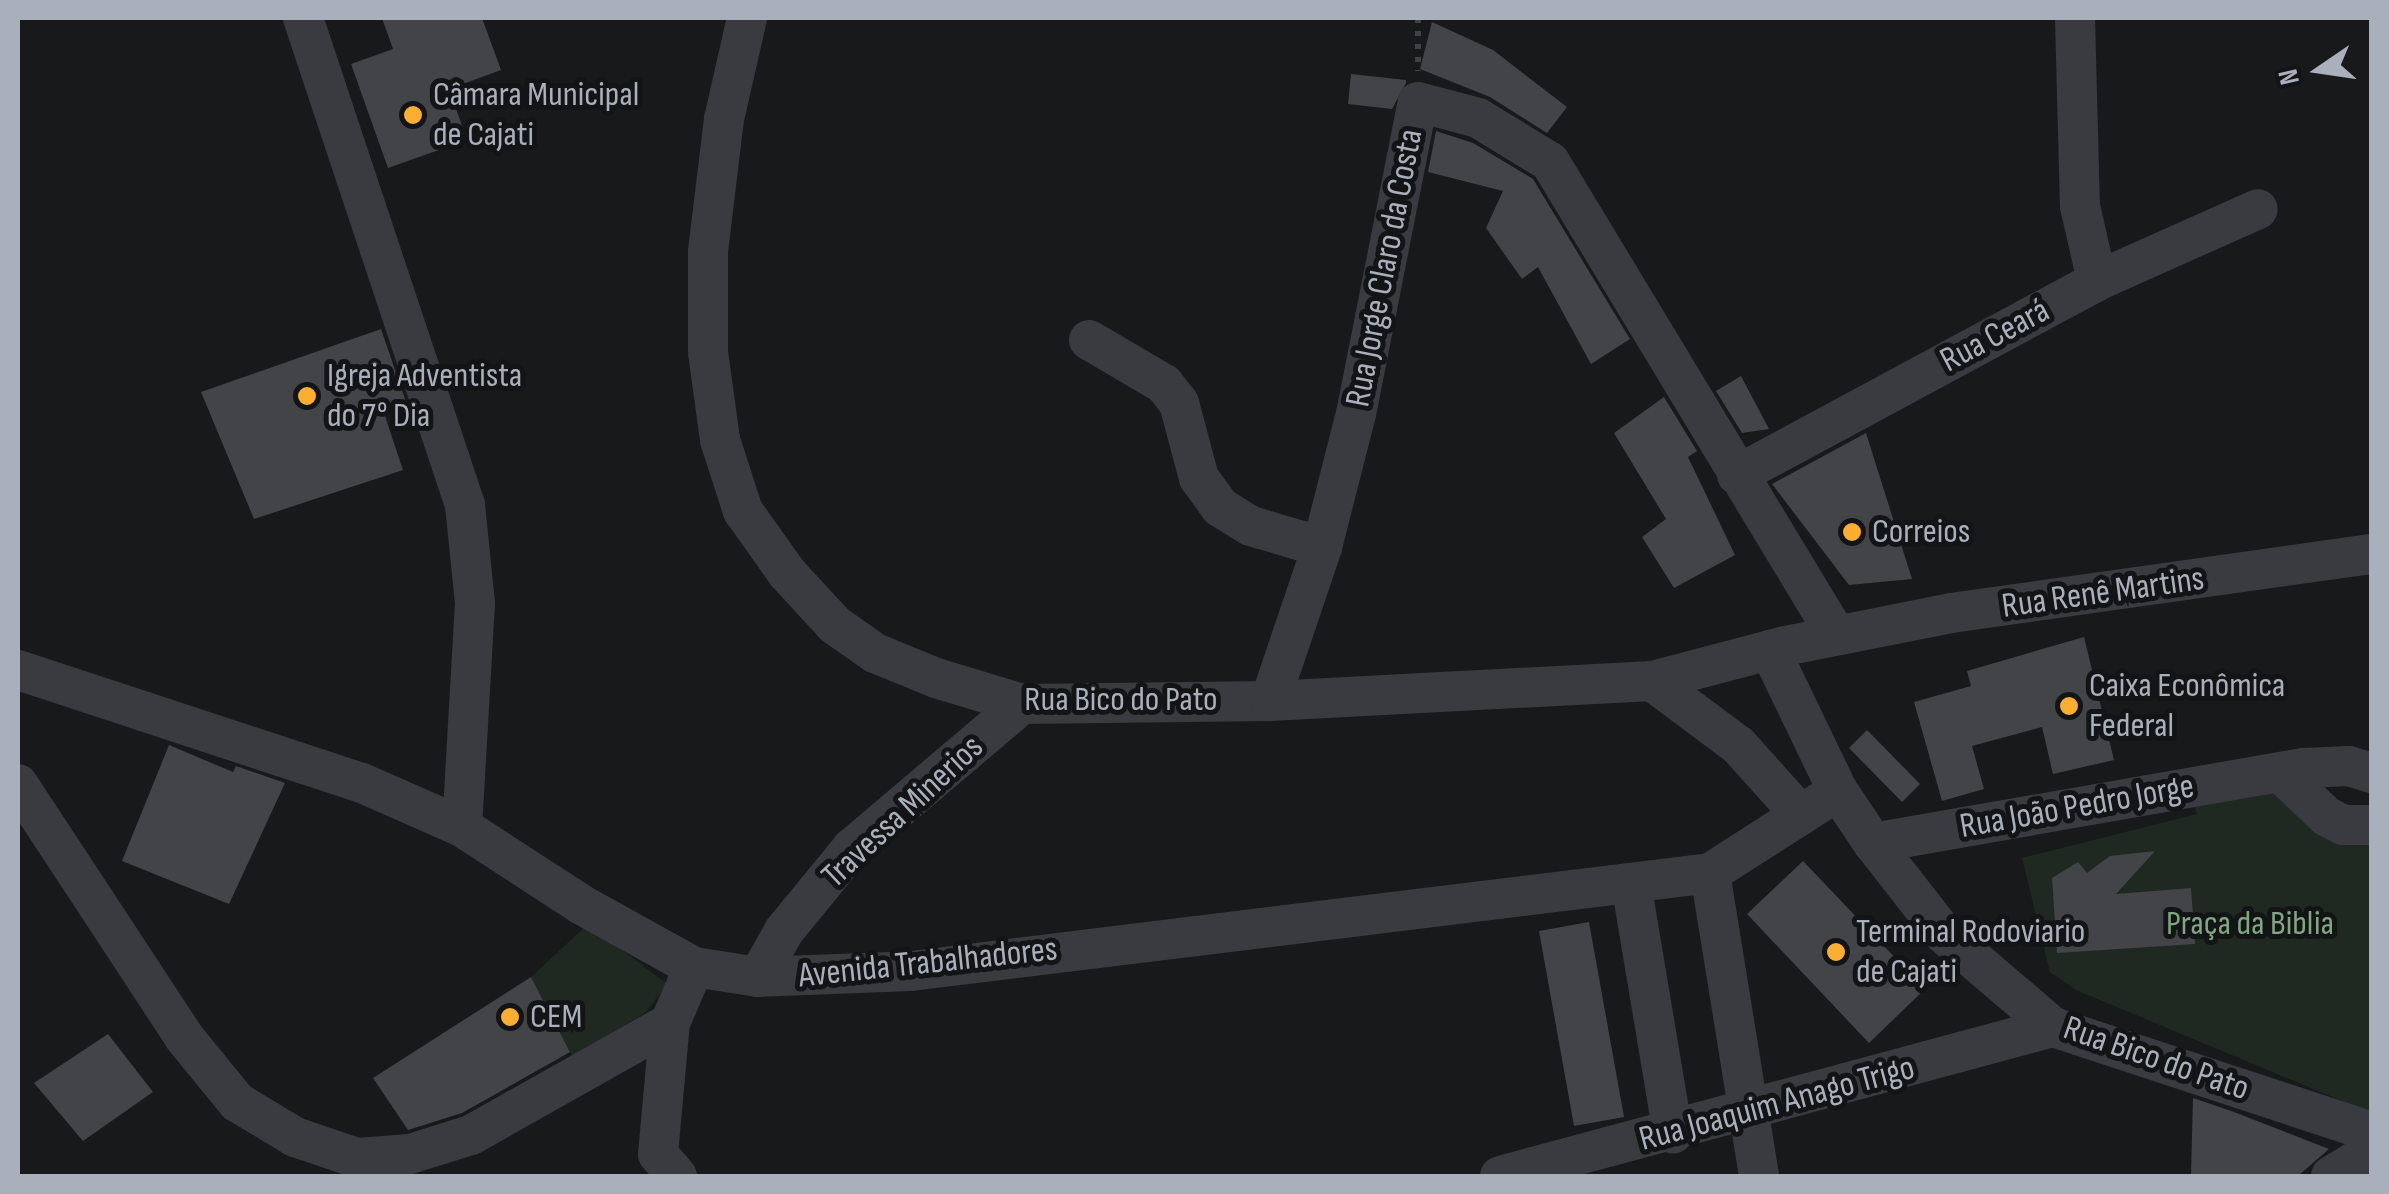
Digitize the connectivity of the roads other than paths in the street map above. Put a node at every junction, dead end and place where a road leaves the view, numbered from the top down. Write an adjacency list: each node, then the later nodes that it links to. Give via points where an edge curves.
1 (303, 18): 23 (street, via 465,505 475,603)
2 (747, 18): 16 (street, Rua Bico do Pato, via 724,118 708,252 708,352 720,440 743,511 834,625 906,666)
3 (2075, 18): 5 (street, via 2080,206)
4 (2258, 209): 5 (street, Rua Ceará)
5 (2097, 282): 7 (street, Rua Ceará)
6 (1089, 340): 8 (street, via 1164,384 1179,403 1200,478 1220,507 1251,526)
7 (1738, 474): 8 (street, Rua Jorge Claro da Costa, via 1550,162 1478,118 1418,102); 10 (street, Rua Jorge Claro da Costa)
8 (1322, 547): 15 (street, Rua Jorge Claro da Costa)
9 (2372, 554): 10 (street, Rua Renê Martins)
10 (1836, 635): 12 (street, Rua Renê Martins)
11 (18, 648): 13 (street, Avenida Trabalhadores)
12 (1770, 650): 14 (street, Rua Bico do Pato); 20 (street, Rua Bico do Pato)
13 (36, 676): 23 (street, Avenida Trabalhadores, via 362,782)
14 (1652, 681): 15 (street, Rua Bico do Pato); 21 (street, via 1738,745)
15 (1270, 700): 16 (street, Rua Bico do Pato)
16 (1022, 704): 28 (street, Travessa Minerios, via 852,848 784,931)
17 (2372, 773): 18 (street, Rua João Pedro Jorge, via 2327,765)
18 (2282, 774): 22 (street, via 2326,816 2343,825); 24 (street, Rua João Pedro Jorge)
19 (18, 784): 29 (street, via 184,1037 237,1102 295,1137 357,1158 410,1154 471,1135)
20 (1838, 791): 21 (street, Avenida Trabalhadores); 24 (street, Rua Bico do Pato)
21 (1801, 816): 25 (street, Avenida Trabalhadores)
22 (2372, 825)
23 (462, 827): 27 (street, Avenida Trabalhadores)
24 (1873, 843): 30 (street, Rua Bico do Pato, via 1944,934)
25 (1710, 873): 26 (street, Avenida Trabalhadores); 31 (street)
26 (1631, 883): 28 (street, Avenida Trabalhadores, via 1431,902 911,971); 33 (street)
27 (694, 967): 28 (street, Avenida Trabalhadores); 29 (street)
28 (758, 977)
29 (670, 1023): 35 (street, via 658,1154)
30 (2053, 1027): 31 (street, Rua Joaquim Anago Trigo); 32 (street, Rua Bico do Pato)
31 (1746, 1115): 33 (street, Rua Joaquim Anago Trigo); 37 (street)
32 (2372, 1132)
33 (1673, 1133): 36 (street, Rua Joaquim Anago Trigo)
34 (2372, 1151): 38 (street)
35 (676, 1176)
36 (1500, 1176)
37 (1759, 1176)
38 (2331, 1176)

